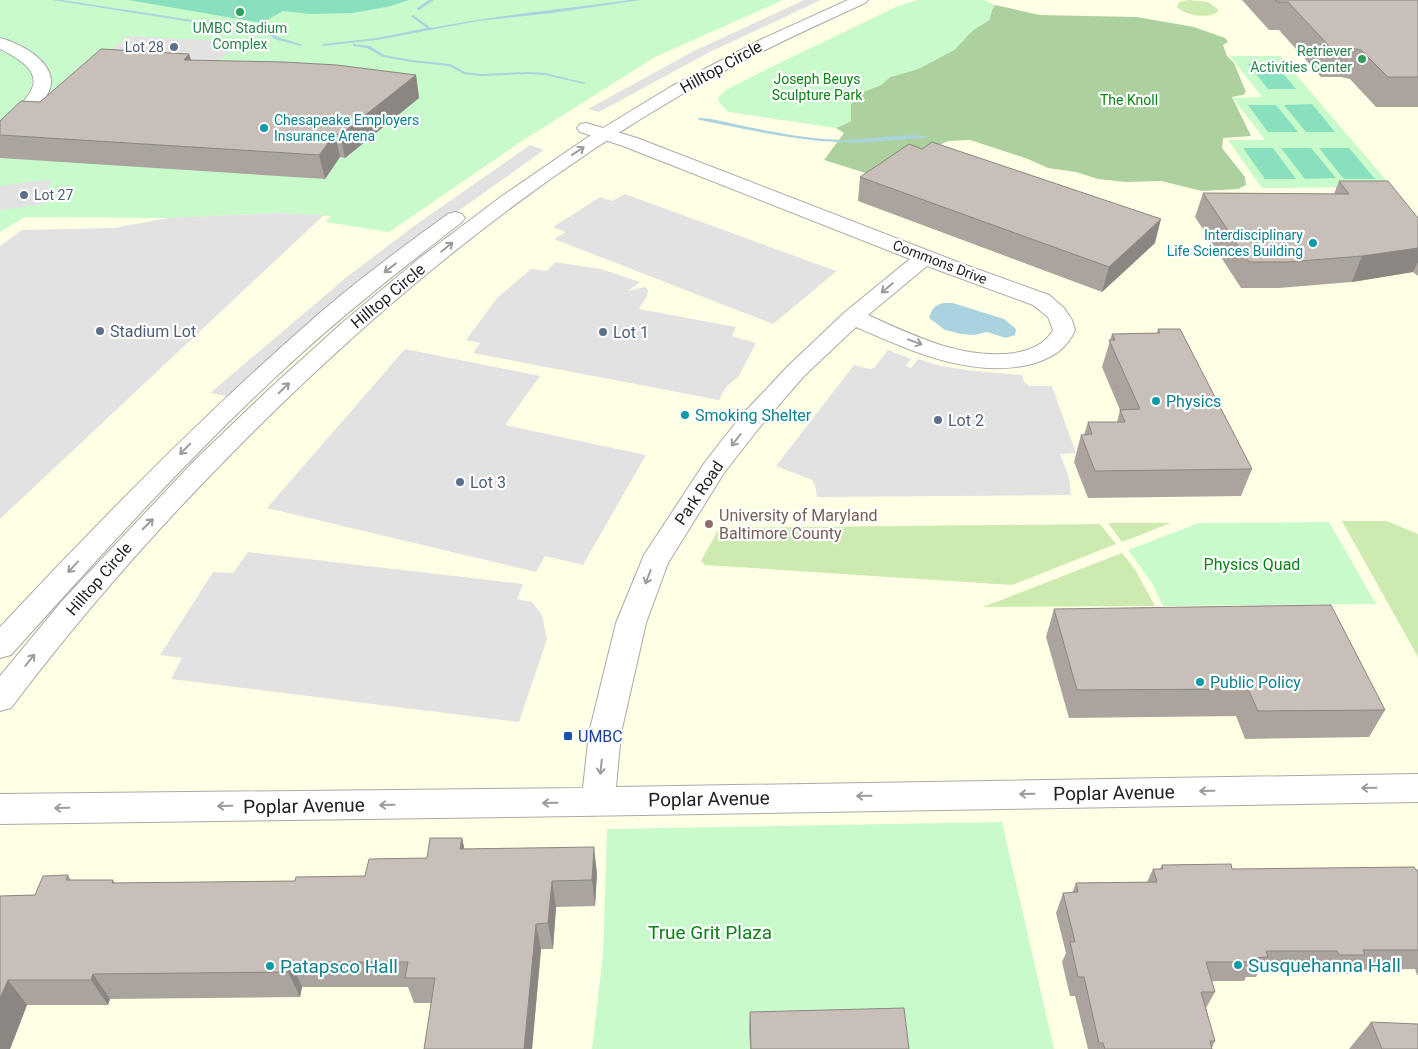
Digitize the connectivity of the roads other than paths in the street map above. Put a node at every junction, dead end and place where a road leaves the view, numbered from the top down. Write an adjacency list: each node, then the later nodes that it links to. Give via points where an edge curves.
1 (832, 0): 4 (street, Hilltop Circle, via 702,61)
2 (860, 0): 4 (street, Hilltop Circle, via 769,41)
3 (0, 43): 5 (street, via 40,68 43,77 36,100)
4 (595, 131): 6 (street, Commons Drive); 8 (street, Hilltop Circle, one-way to 8, via 514,175 364,288 292,349 110,526); 9 (street, Hilltop Circle, one-way to 4, via 28,661 140,532 317,356 462,235)
5 (0, 134)
6 (925, 257): 7 (street, Park Road, one-way to 7); 7 (street, Commons Drive, one-way to 6, via 916,343 961,358 987,362 1036,356 1060,340 1064,330 1059,316 1040,300)
7 (853, 317): 11 (street, Park Road, one-way to 11, via 796,371 750,422 714,468 654,562 631,623 607,724)
8 (0, 647)
9 (0, 699)
10 (1418, 788): 11 (street, Poplar Avenue, one-way to 11)
11 (598, 802): 12 (street, Poplar Avenue, one-way to 12)
12 (0, 809)

